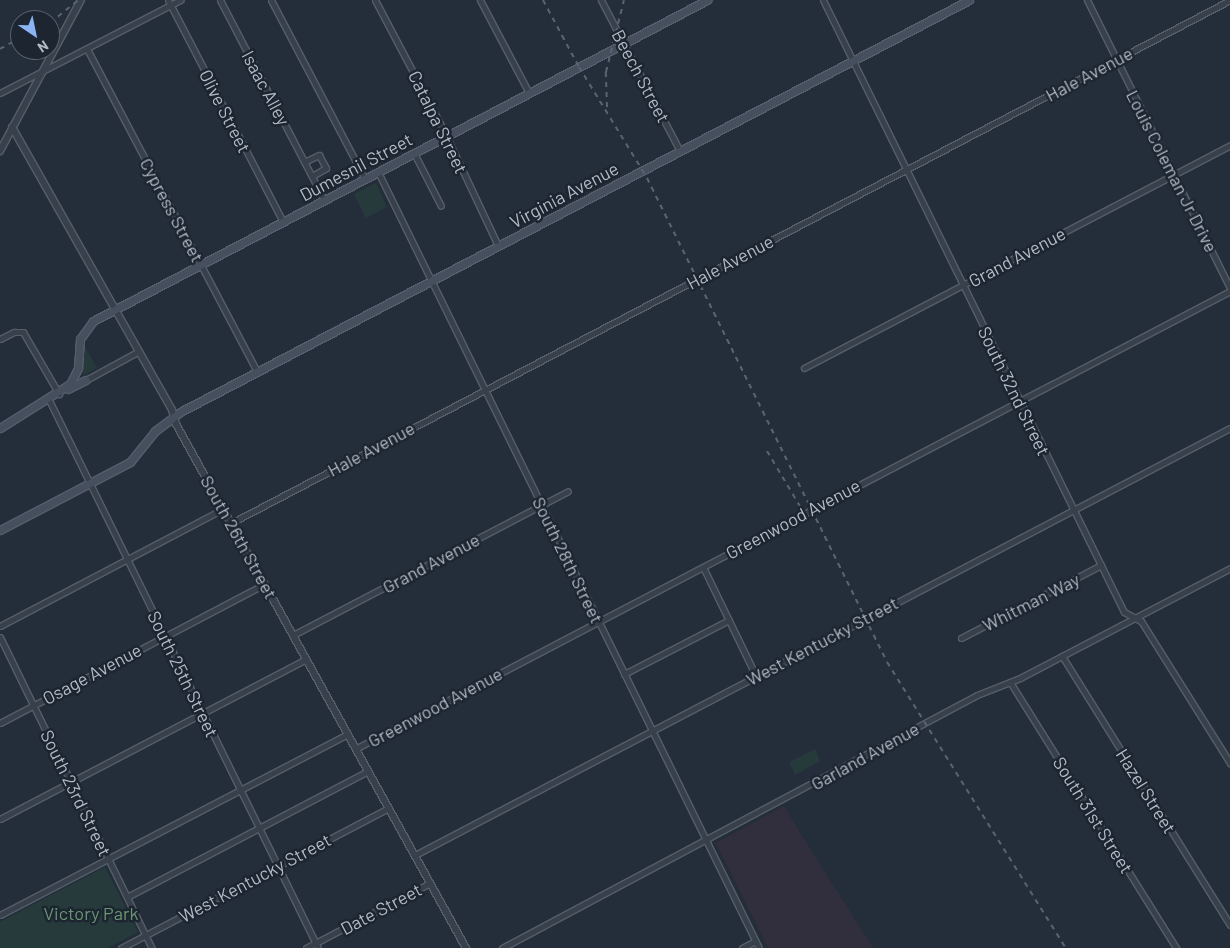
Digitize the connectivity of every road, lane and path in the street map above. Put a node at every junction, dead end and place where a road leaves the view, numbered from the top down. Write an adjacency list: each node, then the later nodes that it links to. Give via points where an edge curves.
1 (81, 0): 18 (street)
2 (180, 0): 13 (street)
3 (220, 0): 27 (street, Isaac Alley)
4 (270, 0): 32 (street)
5 (375, 0): 22 (street, Catalpa Street)
6 (480, 0): 20 (street)
7 (601, 0): 14 (street, Beech Street)
8 (823, 0): 17 (street, South 32nd Street)
9 (969, 0): 17 (main road, Virginia Avenue)
10 (1087, 0): 16 (street, Louis Coleman Jr Drive)
11 (1230, 0): 16 (street, Hale Avenue)
12 (704, 1): 14 (main road, Dumesnil Street)
13 (169, 2): 15 (street); 35 (street, Olive Street)
14 (624, 44): 20 (main road, Dumesnil Street); 25 (street, Beech Street)
15 (87, 48): 18 (street); 37 (street, Cypress Street)
16 (1116, 60): 28 (street, Hale Avenue); 31 (street, Louis Coleman Jr Drive)
17 (853, 61): 25 (main road, Virginia Avenue); 28 (street, South 32nd Street)
18 (40, 73): 19 (street); 21 (street)
19 (0, 93)
20 (528, 93): 22 (main road, Dumesnil Street)
21 (12, 127): 24 (street); 41 (street, South 26th Street)
22 (446, 136): 26 (main road, Dumesnil Street); 36 (street, Catalpa Street)
23 (1230, 145): 31 (street, Grand Avenue)
24 (0, 151)
25 (680, 151): 36 (main road, Virginia Avenue)
26 (414, 153): 29 (main road, Dumesnil Street); 34 (street)
27 (304, 162): 30 (street, Isaac Alley); 30 (street, via 319,155 326,168)
28 (905, 170): 39 (street, South 32nd Street); 47 (street, Hale Avenue)
29 (378, 172): 32 (main road, Dumesnil Street); 38 (street, South 28th Street)
30 (312, 176): 33 (street, Isaac Alley)
31 (1172, 176): 39 (street, Grand Avenue); 40 (street, Louis Coleman Jr Drive)
32 (365, 178): 33 (main road, Dumesnil Street)
33 (324, 200): 35 (main road, Dumesnil Street)
34 (441, 206)
35 (282, 222): 37 (main road, Dumesnil Street)
36 (498, 246): 38 (main road, Virginia Avenue)
37 (201, 265): 41 (main road, Dumesnil Street); 45 (street, Cypress Street)
38 (432, 281): 45 (main road, Virginia Avenue); 47 (street, South 28th Street)
39 (962, 286): 44 (street, Grand Avenue); 50 (street, South 32nd Street)
40 (1230, 290): 50 (street, Greenwood Avenue)
41 (116, 309): 43 (street, South 26th Street); 48 (main road, Dumesnil Street, via 85,330 78,347 76,374)
42 (0, 339): 48 (street, via 21,331)
43 (139, 351): 46 (street, Dumesnil Street); 51 (street, South 26th Street)
44 (804, 368)
45 (257, 372): 51 (main road, Virginia Avenue)
46 (86, 380): 48 (main road, Dumesnil Street)
47 (485, 390): 56 (street, South 28th Street); 59 (street, Hale Avenue)
48 (59, 394): 49 (main road, Dumesnil Street)
49 (49, 400): 52 (main road, Dumesnil Street); 54 (street, South 25th Street)
50 (1019, 402): 58 (street, South 32nd Street); 63 (street, Greenwood Avenue)
51 (174, 417): 54 (main road, Virginia Avenue, via 155,432 137,456); 57 (street, South 26th Street)
52 (0, 428)
53 (1230, 428): 58 (street, West Kentucky Street)
54 (90, 483): 60 (main road, Virginia Avenue); 61 (street, South 25th Street)
55 (568, 491): 56 (street, Grand Avenue)
56 (542, 505): 68 (street, South 28th Street); 70 (street, Grand Avenue)
57 (223, 509): 59 (street, South 26th Street); 61 (street)
58 (1074, 510): 62 (street, South 32nd Street); 77 (street, West Kentucky Street)
59 (230, 524): 65 (street, South 26th Street)
60 (0, 530)
61 (127, 560): 69 (street); 71 (street, South 25th Street)
62 (1101, 566): 66 (street, South 32nd Street, via 1124,612); 73 (street, Whitman Way)
63 (703, 567): 67 (street); 68 (street, Greenwood Avenue)
64 (1230, 568): 66 (street, Garland Avenue)
65 (265, 584): 70 (street, South 26th Street); 71 (street, Osage Avenue)
66 (1137, 617): 74 (street, Garland Avenue); 85 (street, South 32nd Street)
67 (729, 620): 76 (street); 77 (street)
68 (598, 621): 76 (street, South 28th Street); 84 (street, Greenwood Avenue)
69 (0, 626)
70 (293, 635): 75 (street, South 26th Street)
71 (165, 636): 79 (street, Osage Avenue); 80 (street, South 25th Street)
72 (0, 637): 79 (street, South 23rd Street)
73 (961, 638)
74 (1062, 656): 78 (street, Garland Avenue); 99 (street, Hazel Street)
75 (306, 659): 80 (street); 83 (street, South 26th Street)
76 (624, 674): 82 (street, South 28th Street)
77 (756, 676): 82 (street, West Kentucky Street)
78 (1010, 682): 92 (street, Garland Avenue, via 965,702); 110 (street, South 31st Street)
79 (33, 705): 81 (street, Osage Avenue); 87 (street, South 23rd Street)
80 (203, 713): 87 (street); 88 (street, South 25th Street)
81 (0, 723)
82 (652, 730): 92 (street, South 28th Street); 93 (street, West Kentucky Street)
83 (347, 734): 84 (street, South 26th Street); 88 (street, Greenwood Avenue)
84 (357, 748): 86 (street, South 26th Street)
85 (1230, 763)
86 (368, 771): 89 (street, South 26th Street); 91 (street)
87 (71, 782): 90 (street); 94 (street, South 23rd Street)
88 (240, 790): 91 (street, South 25th Street); 94 (street, Greenwood Avenue)
89 (389, 808): 93 (street, South 26th Street); 95 (street, West Kentucky Street)
90 (0, 819)
91 (259, 828): 95 (street, South 25th Street); 97 (street)
92 (706, 841): 101 (street, South 28th Street); 107 (street, Garland Avenue)
93 (414, 855): 96 (street, South 26th Street)
94 (108, 858): 97 (street, South 23rd Street); 98 (street, Greenwood Avenue)
95 (278, 866): 100 (street, West Kentucky Street); 102 (street, South 25th Street)
96 (430, 883): 102 (street, Date Street); 106 (street, South 26th Street)
97 (127, 897): 100 (street, South 23rd Street)
98 (0, 915)
99 (1230, 925)
100 (146, 935): 103 (street, West Kentucky Street); 104 (street, South 23rd Street)
101 (755, 941): 108 (street); 109 (street, South 28th Street)
102 (317, 946): 105 (street, Date Street)
103 (122, 948)
104 (152, 948)
105 (306, 948)
106 (466, 948)
107 (502, 948)
108 (742, 948)
109 (759, 948)
110 (1176, 948)

